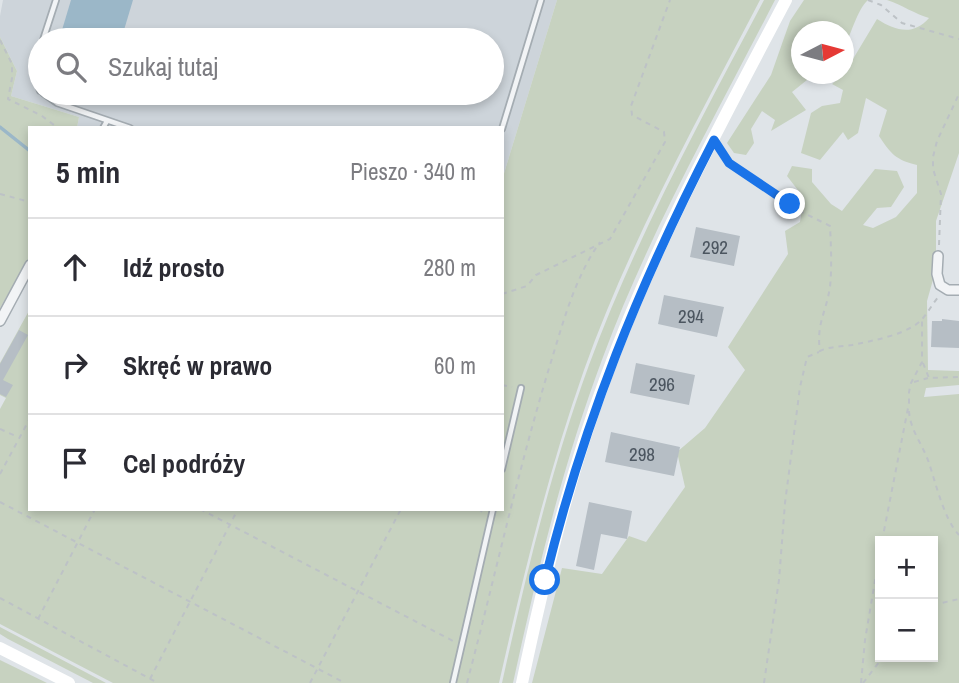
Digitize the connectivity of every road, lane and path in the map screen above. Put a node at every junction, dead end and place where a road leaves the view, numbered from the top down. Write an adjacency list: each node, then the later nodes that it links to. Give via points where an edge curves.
1 (56, 0): 6 (lane)
2 (541, 0): 15 (lane)
3 (670, 0): 19 (path, via 631,106 632,115 664,132 666,142 610,239)
4 (786, 0): 16 (street)
5 (868, 0): 7 (path, via 902,23)
6 (47, 28)
7 (959, 39)
8 (0, 40): 12 (path, via 12,64 8,99)
9 (959, 94): 20 (path, via 933,157 940,194)
10 (63, 105): 11 (lane)
11 (107, 121): 13 (lane); 14 (lane)
12 (55, 126)
13 (104, 126)
14 (123, 126)
15 (503, 126)
16 (714, 140): 27 (path, via 729,163 830,226 831,277 818,333); 68 (street, via 670,225 601,391 552,552)
17 (0, 194): 18 (path)
18 (28, 201)
19 (600, 242): 24 (path, via 536,275 527,286); 67 (path, via 575,289 539,399)
20 (938, 256): 22 (street, via 938,280)
21 (28, 269): 26 (street)
22 (943, 289): 23 (street); 25 (path)
23 (959, 290)
24 (504, 293)
25 (922, 320): 27 (path, via 890,336); 28 (path)
26 (0, 321)
27 (820, 351): 69 (path, via 807,357 800,387)
28 (922, 362): 30 (path); 31 (path)
29 (959, 377): 30 (path)
30 (929, 378): 31 (path)
31 (911, 383): 34 (path)
32 (504, 385): 33 (path)
33 (521, 388): 38 (lane)
34 (909, 403): 47 (path, via 912,428); 48 (path)
35 (28, 422): 37 (path)
36 (0, 429): 37 (path)
37 (19, 438): 39 (path)
38 (504, 460)
39 (0, 474)
40 (0, 502): 49 (path)
41 (94, 511): 49 (path)
42 (204, 511): 46 (path)
43 (237, 511): 46 (path)
44 (400, 511): 51 (path)
45 (493, 511): 57 (lane)
46 (230, 525): 51 (path); 54 (path)
47 (959, 535)
48 (883, 536)
49 (77, 544): 54 (path); 56 (path)
50 (875, 581): 70 (path)
51 (358, 591): 57 (path); 60 (path)
52 (0, 598): 56 (path)
53 (959, 599): 55 (path)
54 (190, 602): 60 (path); 61 (path)
55 (938, 604)
56 (37, 620): 61 (path)
57 (462, 646): 66 (lane)
58 (0, 648): 62 (street)
59 (879, 662): 70 (path)
60 (317, 669): 64 (path); 65 (path)
61 (150, 679): 63 (path)
62 (69, 683)
63 (158, 683)
64 (310, 683)
65 (345, 683)
66 (453, 683)
67 (467, 683)
68 (522, 683)
69 (764, 683)
70 (862, 683)

